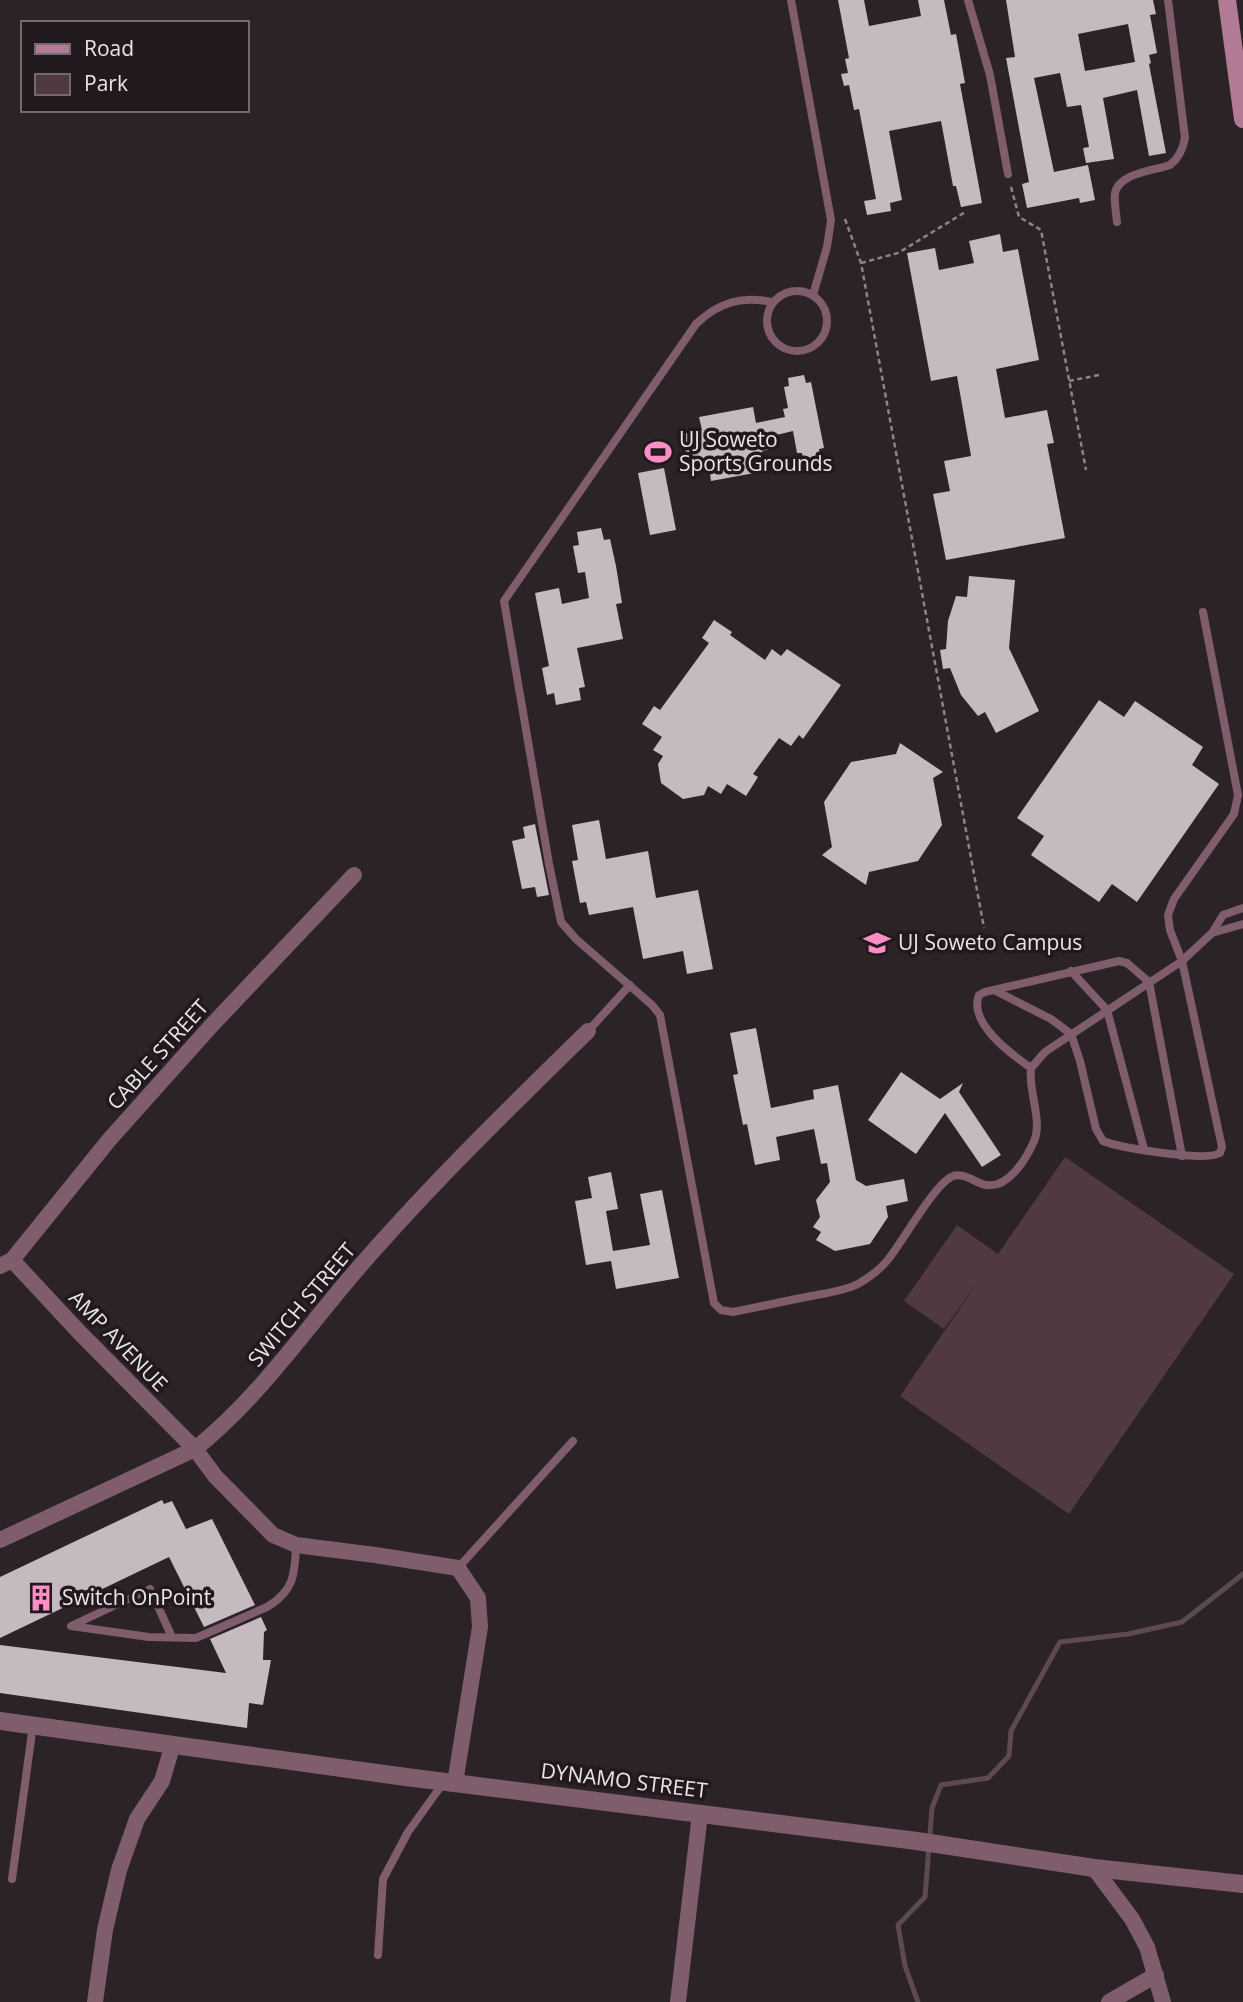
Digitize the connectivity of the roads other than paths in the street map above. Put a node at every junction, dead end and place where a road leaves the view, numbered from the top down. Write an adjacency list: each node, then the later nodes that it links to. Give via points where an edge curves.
1 (792, 0): 8 (lane, via 831,220)
2 (968, 0): 6 (lane, via 990,75)
3 (1168, 0): 7 (lane, via 1183,147 1170,165 1119,183)
4 (1227, 0): 5 (main road)
5 (1243, 120)
6 (1008, 174)
7 (1117, 222)
8 (813, 295): 9 (lane, via 794,290); 9 (lane, via 825,310 826,330 805,351 785,349 770,336 766,316)
9 (773, 302): 18 (lane, via 756,299 725,304 696,324 504,601 561,922)
10 (1203, 612): 15 (lane, via 1238,795 1234,814 1170,907 1170,930)
11 (354, 875): 26 (street, CABLE STREET, via 109,1140)
12 (1243, 908): 14 (lane, via 1223,915)
13 (1243, 924): 14 (lane)
14 (1212, 933): 15 (lane)
15 (1182, 961): 17 (lane); 25 (lane, via 1222,1147 1217,1156)
16 (1071, 971): 17 (lane, via 1119,961); 19 (lane); 20 (lane)
17 (1149, 982): 20 (lane); 25 (lane)
18 (630, 985): 21 (lane); 23 (lane, via 660,1015 711,1293 714,1303 726,1312 858,1284 889,1259 950,1177 958,1175 988,1186 1004,1181 1019,1166 1037,1133)
19 (994, 990): 22 (lane); 23 (lane, via 979,995 978,1014 997,1039)
20 (1107, 1010): 22 (lane); 24 (lane)
21 (588, 1031): 28 (street, SWITCH STREET, via 444,1174 264,1383)
22 (1071, 1034): 23 (lane); 24 (lane, via 1100,1137 1108,1143)
23 (1031, 1068)
24 (1143, 1149): 25 (lane)
25 (1182, 1156)
26 (6, 1263): 28 (street, AMP AVENUE)
27 (573, 1441): 31 (lane)
28 (195, 1449): 29 (street, SWITCH STREET); 30 (street, AMP AVENUE, via 273,1535)
29 (0, 1540)
30 (296, 1545): 31 (street); 32 (lane, via 295,1571 288,1590 278,1600 196,1638)
31 (458, 1568): 36 (street, via 478,1598 480,1627)
32 (172, 1637): 32 (lane, via 149,1637 71,1626 150,1589)
33 (0, 1721): 34 (street, DYNAMO STREET)
34 (33, 1725): 35 (street, DYNAMO STREET); 39 (lane)
35 (173, 1744): 36 (street, DYNAMO STREET); 43 (street, via 162,1780 137,1819 119,1870)
36 (449, 1782): 37 (street, DYNAMO STREET); 41 (lane, via 408,1832 383,1879)
37 (700, 1814): 38 (street, DYNAMO STREET); 44 (street)
38 (1094, 1867): 40 (street, DYNAMO STREET); 42 (street, via 1132,1919)
39 (12, 1879)
40 (1243, 1884)
41 (378, 1955)
42 (1156, 1975): 45 (street); 46 (street)
43 (95, 2002)
44 (678, 2002)
45 (1109, 2002)
46 (1163, 2002)

